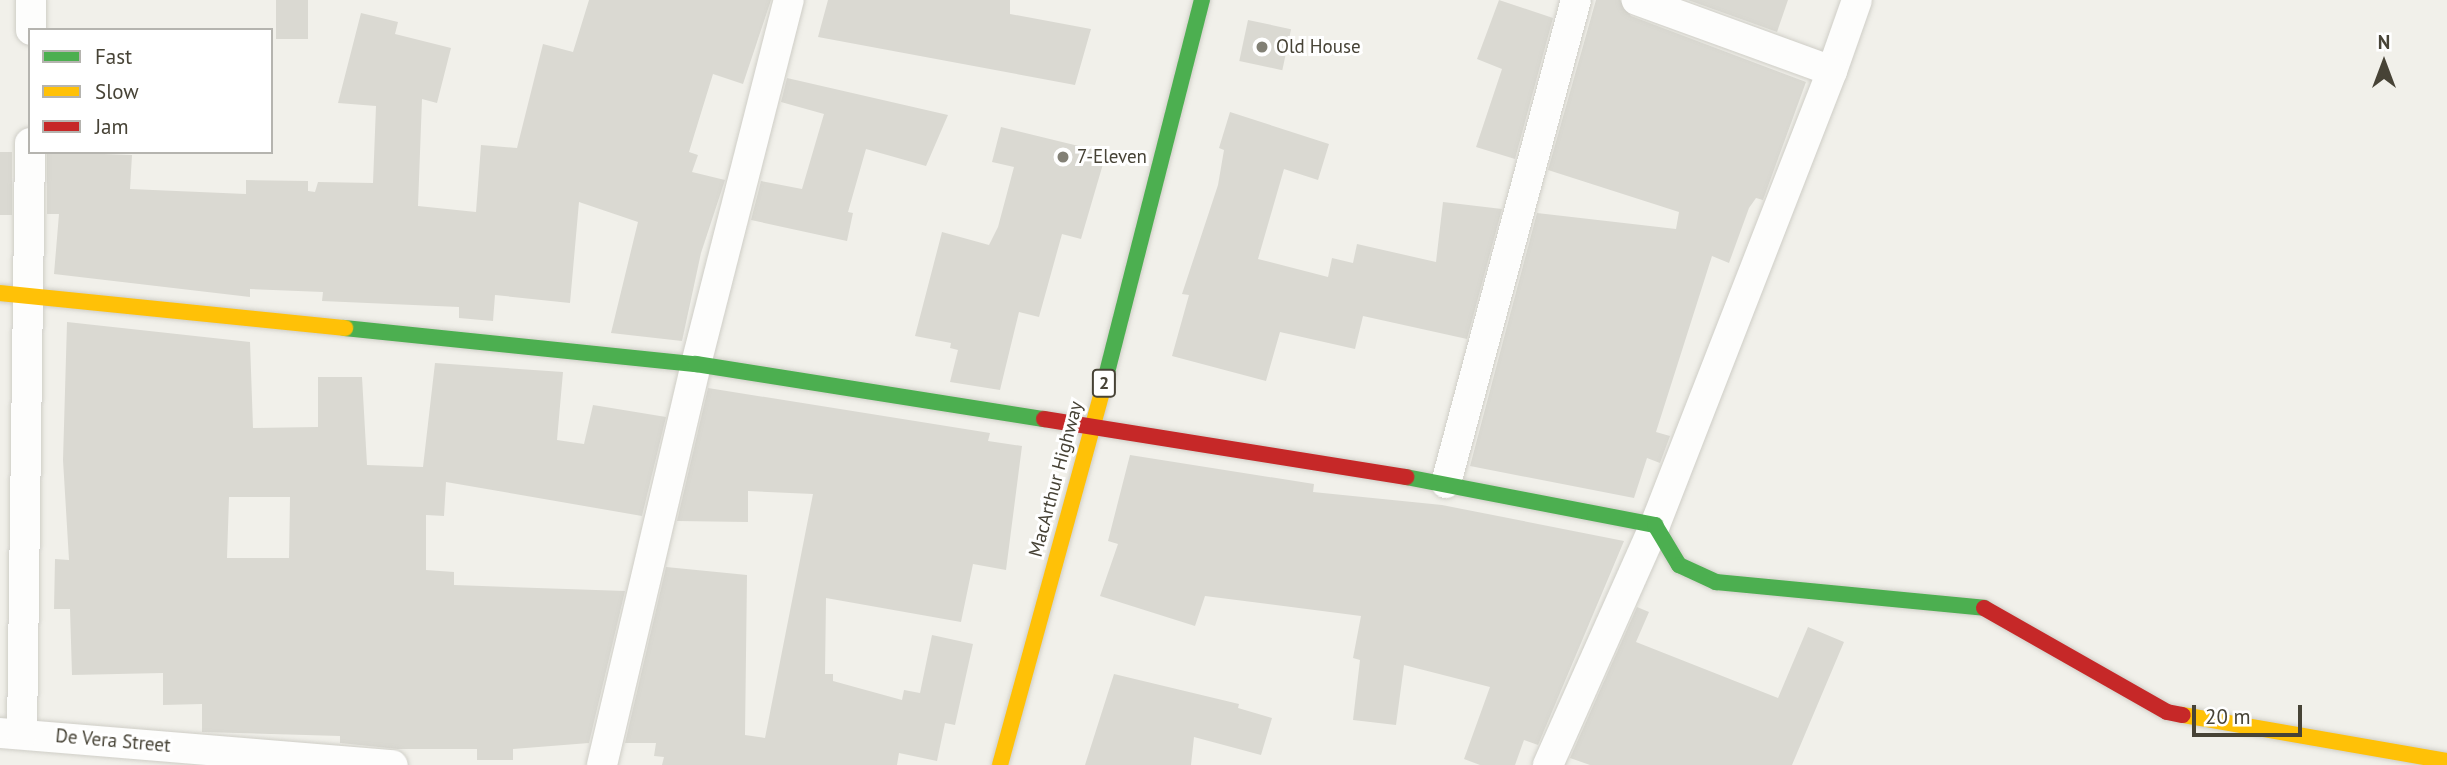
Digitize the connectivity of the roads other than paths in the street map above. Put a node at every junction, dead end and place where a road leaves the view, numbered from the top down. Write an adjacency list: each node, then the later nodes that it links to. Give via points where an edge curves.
1 (31, 0): 7 (street)
2 (789, 0): 11 (street)
3 (1202, 0): 12 (main road, MacArthur Highway / 2)
4 (1577, 0): 13 (street)
5 (1637, 0): 8 (street)
6 (1857, 0): 8 (street)
7 (31, 28)
8 (1832, 71): 14 (street)
9 (29, 154): 10 (street)
10 (14, 294): 11 (main road); 15 (street)
11 (696, 364): 12 (main road); 18 (street)
12 (1093, 425): 13 (main road); 19 (main road, MacArthur Highway / 2)
13 (1446, 483): 14 (main road)
14 (1655, 525): 16 (main road, via 1679,565 1716,582 1983,607 2167,712); 20 (street)
15 (11, 733): 17 (street, De Vera Street)
16 (2447, 761)
17 (393, 765)
18 (602, 765)
19 (1000, 765)
20 (1548, 765)

